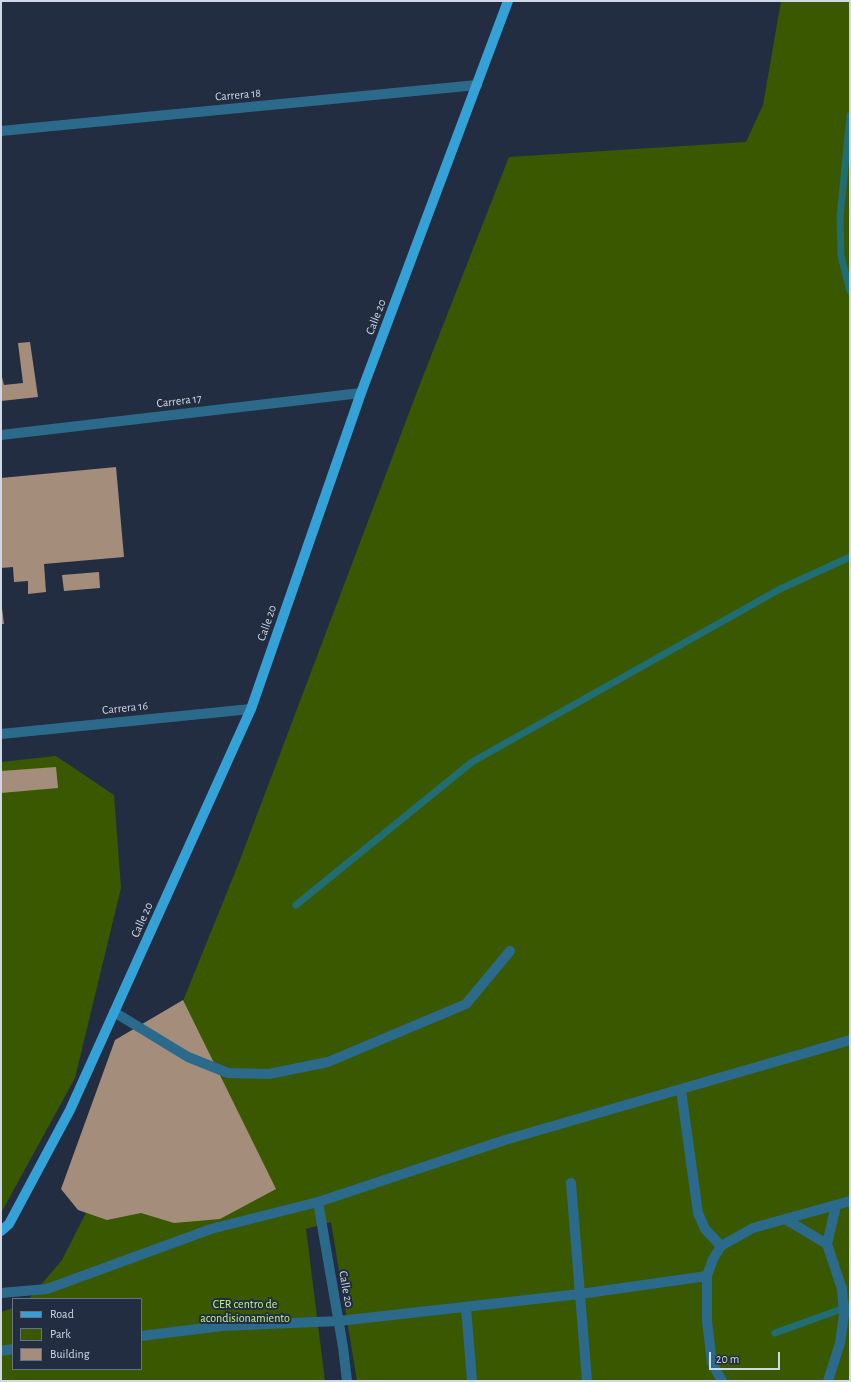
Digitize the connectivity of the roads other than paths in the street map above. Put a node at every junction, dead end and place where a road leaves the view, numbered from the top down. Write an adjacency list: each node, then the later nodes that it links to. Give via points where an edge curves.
1 (508, 1): 2 (main road, Calle 20)
2 (477, 85): 3 (street, Carrera 18); 4 (main road, Calle 20)
3 (1, 131)
4 (361, 393): 5 (street, Carrera 17); 6 (main road, Calle 20)
5 (1, 435)
6 (251, 709): 7 (street, Carrera 16); 9 (main road, Calle 20)
7 (1, 734)
8 (510, 951): 9 (street, via 466,1004 328,1062 269,1074 228,1073 188,1057)
9 (114, 1012): 17 (main road, Calle 20, via 70,1110 9,1224)
10 (850, 1040): 11 (street)
11 (680, 1090): 13 (street, via 505,1140); 19 (street, via 698,1213 705,1229)
12 (571, 1183): 22 (street)
13 (318, 1202): 21 (street, via 211,1229 48,1288); 24 (street, Calle 20)
14 (850, 1202): 15 (street)
15 (836, 1206): 16 (street); 18 (street)
16 (785, 1219): 18 (street); 19 (street, via 753,1228)
17 (1, 1232)
18 (827, 1244): 34 (street, via 842,1289 844,1315 840,1343)
19 (721, 1246): 20 (street)
20 (707, 1276): 22 (street); 28 (street, via 707,1321)
21 (1, 1293)
22 (580, 1294): 23 (street); 31 (street)
23 (466, 1307): 24 (street); 30 (street)
24 (339, 1321): 25 (street, via 222,1326); 29 (street, Calle 20)
25 (142, 1336)
26 (12, 1349): 27 (street)
27 (1, 1351)
28 (712, 1363): 32 (street); 33 (street)
29 (347, 1381)
30 (472, 1381)
31 (587, 1381)
32 (714, 1381)
33 (722, 1381)
34 (828, 1381)

